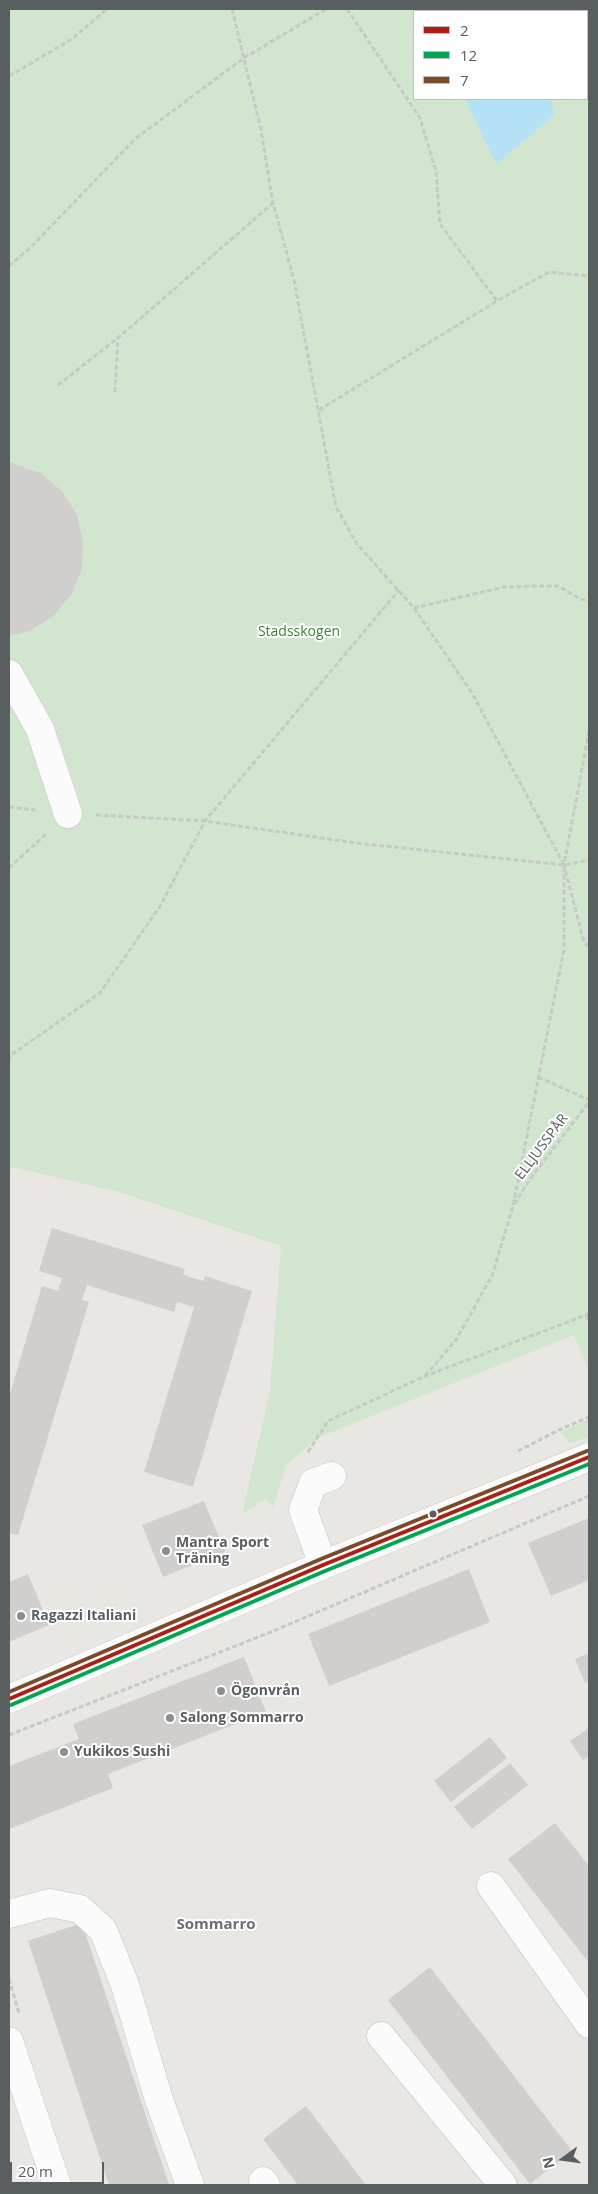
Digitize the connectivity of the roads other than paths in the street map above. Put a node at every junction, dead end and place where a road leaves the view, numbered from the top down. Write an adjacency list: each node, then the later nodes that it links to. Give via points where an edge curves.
1 (9, 674): 2 (street, via 40,728)
2 (68, 814)
3 (589, 1457): 5 (street)
4 (332, 1476): 5 (street, via 313,1483 303,1510)
5 (323, 1565): 6 (street)
6 (9, 1698)
7 (492, 1886): 9 (street)
8 (9, 1914): 13 (street, via 50,1903 80,1909 103,1930 125,1985 158,2100)
9 (589, 2024)
10 (381, 2036): 14 (street)
11 (9, 2041): 12 (street)
12 (57, 2185)
13 (190, 2185)
14 (502, 2185)

